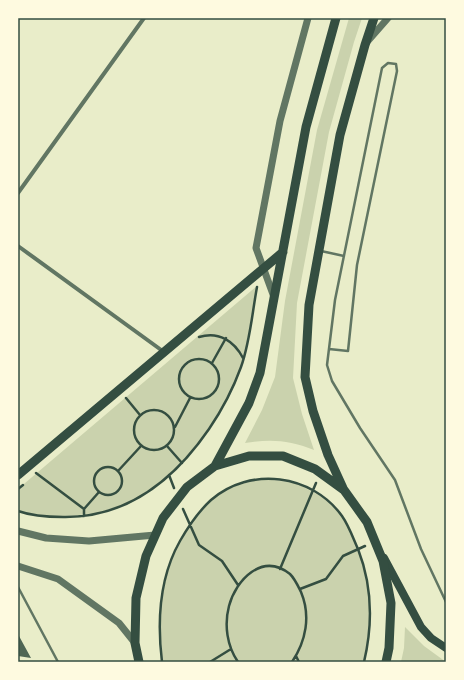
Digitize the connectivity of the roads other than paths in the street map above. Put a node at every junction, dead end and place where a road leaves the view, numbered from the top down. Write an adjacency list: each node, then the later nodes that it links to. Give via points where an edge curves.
1 (144, 18): 7 (street)
2 (308, 18): 12 (street, via 280,121 256,248)
3 (336, 18): 10 (highway, via 306,127)
4 (374, 18): 6 (highway)
5 (388, 18): 6 (street)
6 (365, 45): 9 (highway, via 340,135)
7 (18, 193)
8 (18, 246): 15 (street)
9 (319, 250): 11 (lane); 18 (highway, via 309,305 305,377 328,455)
10 (283, 252): 12 (highway); 13 (highway)
11 (344, 256): 14 (lane); 14 (lane, via 382,68 388,63 396,64 397,71 357,265 348,351)
12 (264, 268): 13 (street); 15 (highway)
13 (274, 299): 16 (highway, via 260,373 248,404)
14 (329, 349): 24 (lane, via 327,364 332,381 395,480 421,549)
15 (164, 352): 17 (highway)
16 (215, 466): 18 (highway, via 249,456 283,456 315,468); 20 (highway, via 187,487 163,518)
17 (18, 475)
18 (344, 490): 21 (highway, via 367,522)
19 (18, 531): 20 (street, via 46,538 88,541)
20 (155, 535): 25 (highway, via 146,556 136,598)
21 (375, 540): 26 (main road, via 421,627); 29 (highway, via 383,561 391,603)
22 (18, 566): 25 (street, via 58,579 119,623)
23 (18, 587): 27 (lane)
24 (446, 602)
25 (135, 643): 28 (highway)
26 (446, 648)
27 (58, 662)
28 (138, 662)
29 (386, 662)

